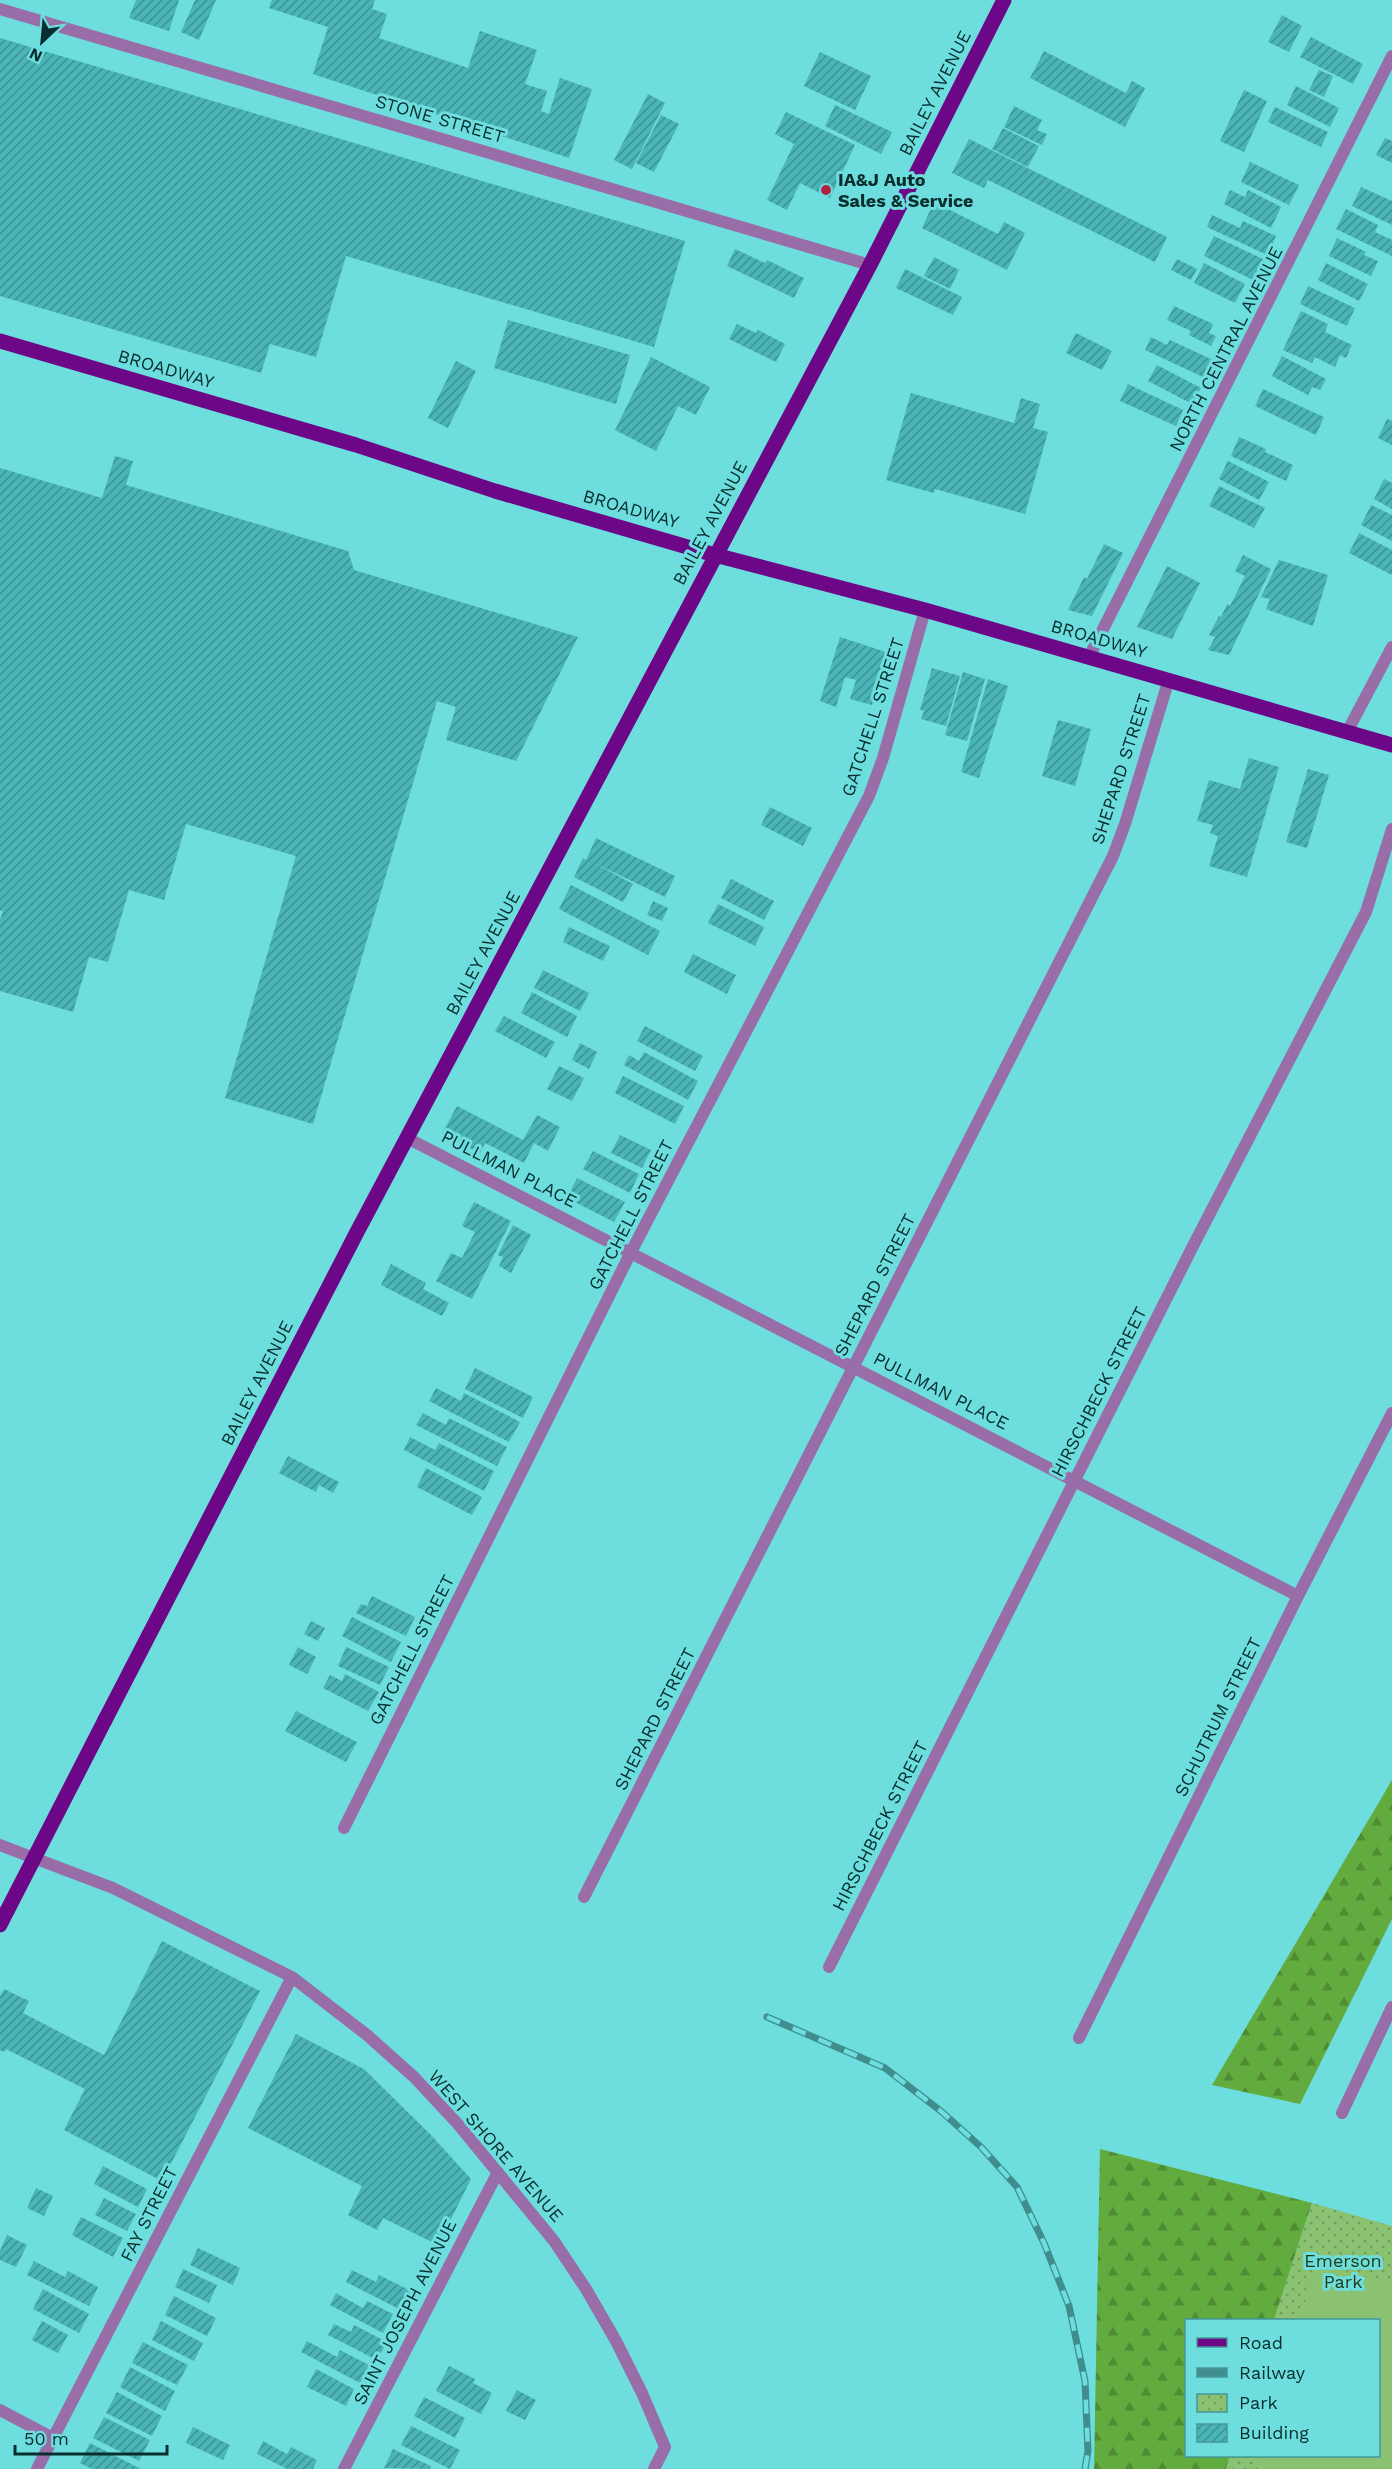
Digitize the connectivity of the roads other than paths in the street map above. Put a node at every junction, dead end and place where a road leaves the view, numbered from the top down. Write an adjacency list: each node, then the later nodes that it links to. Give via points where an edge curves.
1 (1004, 0): 4 (main road, BAILEY AVENUE)
2 (0, 9): 4 (street, STONE STREET)
3 (1392, 56): 9 (street, NORTH CENTRAL AVENUE)
4 (870, 265): 6 (main road, BAILEY AVENUE)
5 (0, 341): 6 (main road, BROADWAY)
6 (715, 555): 7 (main road, BROADWAY); 14 (main road, BAILEY AVENUE)
7 (926, 610): 9 (main road, BROADWAY); 15 (street, GATCHELL STREET, via 869,796)
8 (1392, 647): 11 (street)
9 (1089, 657): 10 (main road, BROADWAY)
10 (1169, 679): 11 (main road, BROADWAY); 16 (street, SHEPARD STREET, via 1113,856)
11 (1347, 732): 12 (main road, BROADWAY)
12 (1392, 745)
13 (1392, 829): 18 (street, HIRSCHBECK STREET, via 1366,912)
14 (407, 1138): 15 (street, PULLMAN PLACE); 23 (main road, BAILEY AVENUE, bridge)
15 (631, 1252): 16 (street, PULLMAN PLACE); 20 (street, GATCHELL STREET)
16 (853, 1366): 18 (street, PULLMAN PLACE); 22 (street, SHEPARD STREET)
17 (1392, 1413): 19 (street, SCHUTRUM STREET)
18 (1075, 1480): 19 (street, PULLMAN PLACE); 24 (street, HIRSCHBECK STREET)
19 (1298, 1596): 27 (street, SCHUTRUM STREET)
20 (344, 1828)
21 (0, 1845): 25 (street, WEST SHORE AVENUE, via 113,1888)
22 (584, 1897)
23 (0, 1925)
24 (829, 1967)
25 (292, 1977): 29 (street, WEST SHORE AVENUE, via 414,2077); 31 (street, FAY STREET)
26 (1392, 2007): 28 (street)
27 (1079, 2038)
28 (1342, 2113)
29 (498, 2172): 33 (street, SAINT JOSEPH AVENUE); 34 (street, WEST SHORE AVENUE, via 554,2241 616,2340 665,2447)
30 (0, 2410): 31 (street)
31 (53, 2438): 32 (street, FAY STREET)
32 (37, 2469)
33 (345, 2469)
34 (654, 2469)

